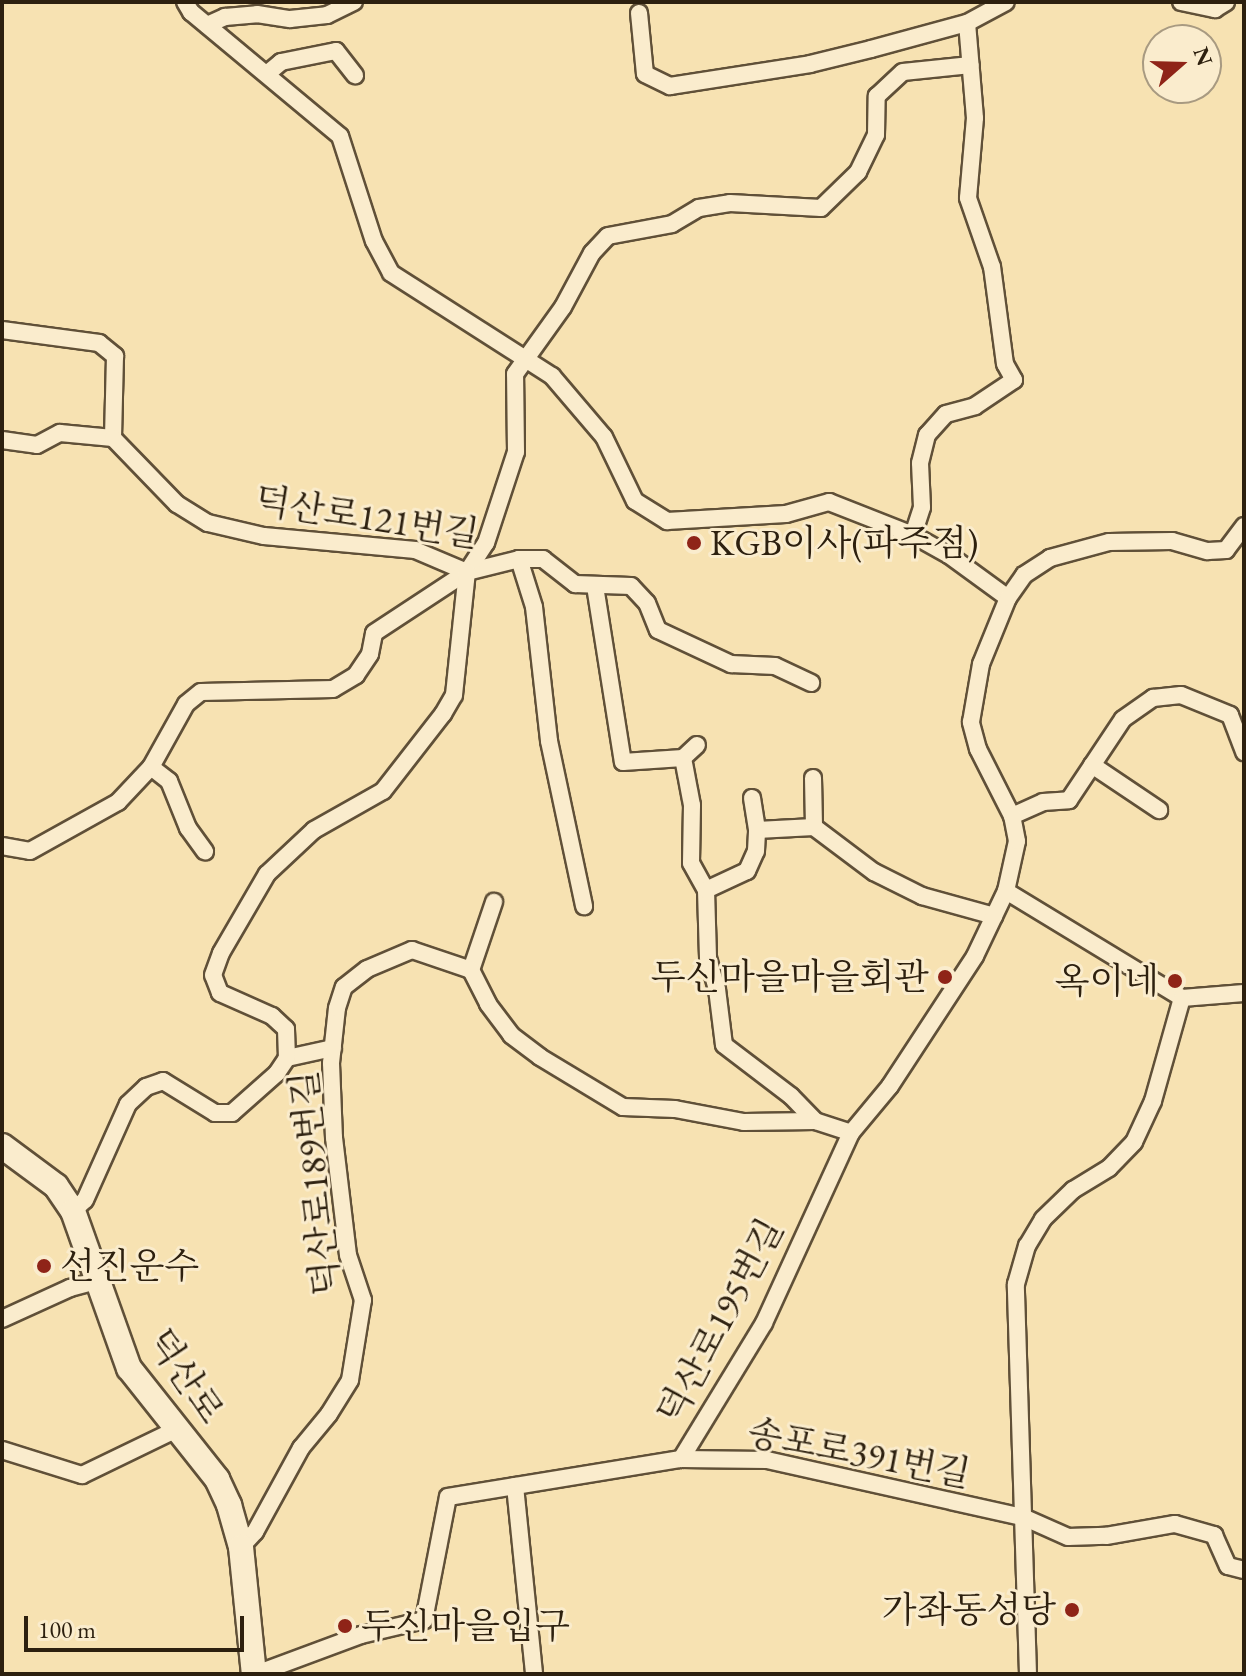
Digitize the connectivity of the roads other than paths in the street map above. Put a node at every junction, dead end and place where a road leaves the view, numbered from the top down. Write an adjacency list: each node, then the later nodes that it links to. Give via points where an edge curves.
1 (185, 2): 8 (street)
2 (354, 2): 8 (street, via 327,15 290,19 257,14)
3 (1006, 2): 7 (street)
4 (1181, 2): 5 (street, via 1215,9)
5 (1226, 2)
6 (639, 13): 7 (street, via 645,74 670,86 810,64)
7 (967, 23): 9 (street)
8 (207, 25): 10 (street)
9 (971, 65): 13 (street, via 903,72 877,96 876,135 858,172 821,208 730,203 699,208 672,224 608,236); 17 (street, via 975,118 968,198 992,267 1005,364 1014,380 975,406 946,414 927,435 920,463 922,507)
10 (268, 73): 11 (street, via 281,62 336,51); 13 (street, via 340,136 374,241 391,273)
11 (355, 75)
12 (2, 330): 14 (street, via 99,343 115,356)
13 (525, 359): 17 (street, via 552,376 604,437 635,501 667,521 786,514 829,502); 19 (street, via 515,374 516,452 486,543)
14 (113, 438): 15 (street, via 60,433 37,445); 19 (street, 덕산로121번길, via 177,504 208,523 264,536 415,550)
15 (2, 440)
16 (1244, 526): 21 (street, 덕산로195번길, via 1226,550 1172,541 1109,542 1050,558 1024,575)
17 (913, 535): 21 (street)
18 (519, 559): 19 (street, 덕산로121번길); 20 (street, 덕산로121번길, via 543,559 575,584); 39 (street, 덕산로121번길, via 534,607 549,741)
19 (467, 572): 27 (street, via 374,633 370,654 356,675 333,689 201,692 186,704); 45 (street, via 454,695 443,714 383,791 314,830 267,874 221,953 213,975 220,993 272,1016 286,1029)
20 (595, 586): 22 (street, 덕산로121번길, via 631,586 647,603 658,630 731,664 775,666); 25 (street, via 623,762)
21 (1008, 598): 31 (street, 덕산로195번길, via 981,664 971,722 978,749)
22 (811, 683)
23 (697, 745): 25 (street)
24 (1244, 752): 26 (street, via 1230,715 1181,695 1153,698 1123,719)
25 (683, 758): 36 (street, via 692,805 691,863)
26 (1092, 765): 30 (street); 31 (street, via 1069,800 1043,802)
27 (151, 767): 34 (street, via 118,802 60,836 30,851); 35 (street, via 169,781 188,828)
28 (813, 778): 32 (street)
29 (752, 798): 33 (street)
30 (1159, 810)
31 (1012, 816): 37 (street, 덕산로195번길, via 1017,841)
32 (814, 827): 33 (street); 40 (street, via 874,872 922,896)
33 (757, 830): 36 (street, via 756,851 747,871)
34 (2, 846)
35 (205, 851)
36 (706, 890): 46 (street, via 708,958 724,1045)
37 (1006, 891): 40 (street, 덕산로195번길); 43 (street)
38 (494, 902): 41 (street)
39 (584, 906)
40 (994, 916): 47 (street, 덕산로195번길, via 975,956 899,1073)
41 (471, 970): 44 (street, 덕산로189번길, via 412,950 367,969 344,987); 46 (street, via 511,1035 623,1107 675,1109 744,1122)
42 (1244, 993): 43 (street)
43 (1182, 998): 56 (street, 송포로391번길, via 1158,1087 1134,1142 1043,1219 1027,1246 1016,1284)
44 (333, 1048): 45 (street); 57 (street, 덕산로189번길, via 334,1138 348,1255 363,1300 350,1380)
45 (287, 1058): 49 (street, via 232,1113 215,1113 163,1081 146,1087 128,1104 85,1200)
46 (815, 1121): 47 (street)
47 (851, 1133): 54 (street, 덕산로195번길, via 764,1323)
48 (2, 1146): 49 (street, 덕산로, via 56,1186)
49 (73, 1211): 50 (street, 덕산로)
50 (99, 1280): 51 (street); 52 (street, 덕산로, via 129,1368)
51 (2, 1319)
52 (175, 1430): 53 (street, via 82,1475); 57 (street, 덕산로, via 217,1479)
53 (2, 1450)
54 (681, 1459): 55 (street, 덕산로195번길); 56 (street, 송포로391번길, via 767,1460)
55 (515, 1486): 59 (street, 덕산로195번길, via 448,1497 424,1620 361,1635); 60 (street)
56 (1023, 1517): 58 (street, 송포로391번길, via 1068,1537 1175,1524 1214,1535 1228,1566); 61 (street, 송포로391번길)
57 (241, 1547): 59 (street, 덕산로)
58 (1244, 1570)
59 (255, 1674)
60 (534, 1674)
61 (1028, 1674)

